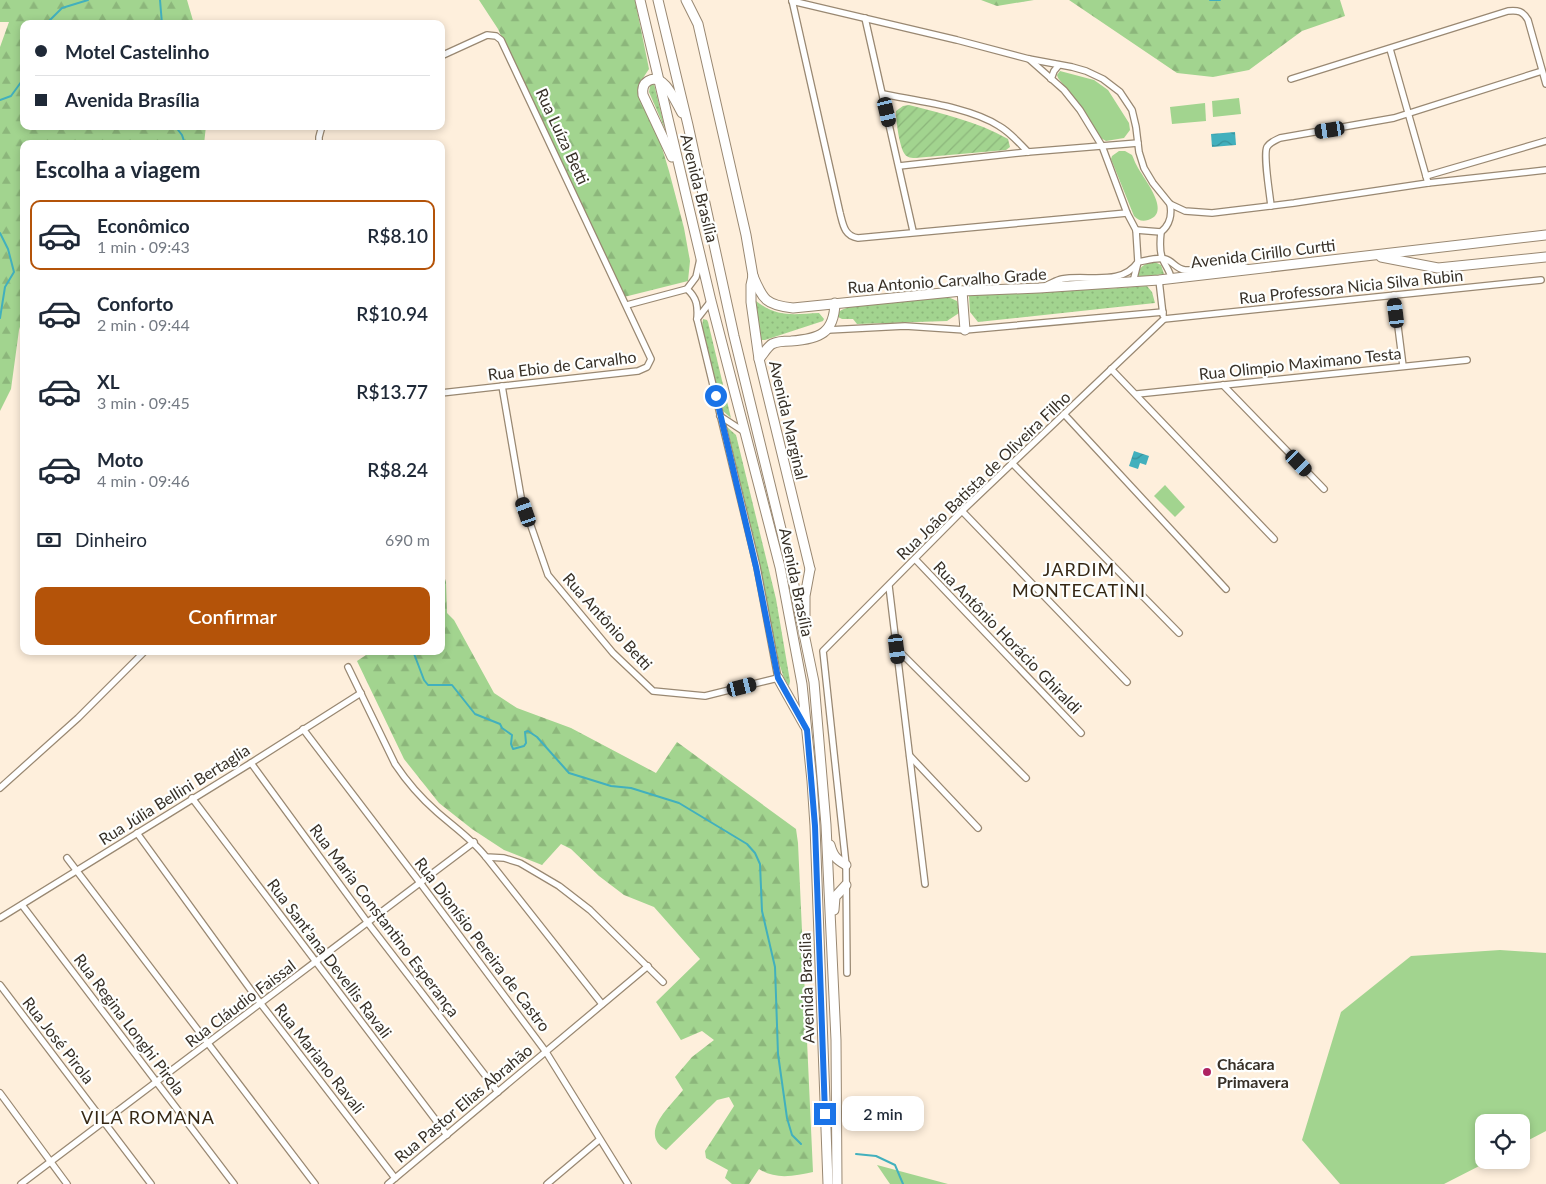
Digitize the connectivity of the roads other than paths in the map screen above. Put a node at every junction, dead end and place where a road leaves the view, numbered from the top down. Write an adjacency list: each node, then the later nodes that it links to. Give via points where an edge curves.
1 (640, 0): 13 (main road, Avenida Brasília)
2 (658, 0): 17 (main road, Avenida Brasília)
3 (686, 0): 40 (main road, via 698,24)
4 (792, 0): 5 (street); 31 (street, via 845,231 858,238)
5 (865, 18): 8 (street); 15 (street)
6 (1390, 49): 10 (street, via 1518,10 1528,20); 12 (street); 16 (street)
7 (445, 54): 51 (street, Rua Luíza Betti, via 486,36 496,36 501,40)
8 (1029, 60): 9 (street); 11 (street)
9 (1060, 65): 11 (street); 19 (street, via 1103,78 1120,92 1132,110)
10 (1542, 71): 14 (street); 16 (street)
11 (1051, 79): 20 (street, via 1080,110)
12 (1291, 79)
13 (658, 80): 17 (main road, via 670,91); 26 (main road, Avenida Brasília); 26 (main road, via 646,82 643,95 669,150)
14 (1546, 84)
15 (883, 94): 21 (street, via 984,118 999,125); 22 (street)
16 (1408, 114): 24 (street); 28 (street, via 1272,142 1266,148)
17 (688, 125): 75 (main road, Avenida Brasília)
18 (1546, 141): 24 (street)
19 (1138, 142): 20 (street); 27 (street, via 1148,175)
20 (1102, 146): 21 (street); 29 (street)
21 (1028, 152): 22 (street)
22 (900, 166): 31 (street)
23 (1546, 170): 25 (street)
24 (1426, 176): 25 (street)
25 (1428, 183): 28 (street)
26 (685, 195): 34 (main road, Avenida Brasília)
27 (1170, 204): 28 (street, via 1185,211 1202,213); 32 (street, via 1170,217)
28 (1271, 206)
29 (1127, 213): 30 (street); 31 (street)
30 (1136, 230): 32 (street); 38 (street)
31 (914, 231)
32 (1161, 232): 37 (street)
33 (1546, 235): 35 (main road, Avenida Cirillo Curtti)
34 (701, 255): 46 (street, via 696,277); 49 (main road, Avenida Brasília)
35 (1370, 255): 36 (main road, Avenida Cirillo Curtti, via 1438,268); 39 (main road, Avenida Cirillo Curtti)
36 (1546, 257)
37 (1162, 259): 38 (street); 39 (street, via 1184,270 1236,264); 41 (street)
38 (1138, 262): 44 (street); 45 (street, via 1120,276 1062,279)
39 (1253, 270): 41 (main road, Avenida Cirillo Curtti)
40 (753, 276): 50 (main road, Rua Antonio Carvalho Grade, via 766,300 776,306 793,308); 56 (main road, Avenida Marginal, via 751,302)
41 (1171, 278): 42 (main road, Avenida Cirillo Curtti)
42 (1159, 280): 44 (main road, Rua Antonio Carvalho Grade); 52 (street)
43 (1541, 280): 48 (street, Rua Professora Nicia Silva Rubin)
44 (1133, 282): 45 (main road, Rua Antonio Carvalho Grade)
45 (1039, 288): 47 (main road, Rua Antonio Carvalho Grade)
46 (687, 289): 51 (street); 53 (street, via 697,302)
47 (962, 290): 50 (main road, Rua Antonio Carvalho Grade); 55 (main road)
48 (1394, 295): 52 (street, Rua Professora Nicia Silva Rubin); 58 (street)
49 (711, 301): 53 (street); 66 (main road, Avenida Brasília)
50 (835, 303): 54 (main road)
51 (627, 305): 61 (street, Rua Ebio de Carvalho, via 651,355 650,365 644,369)
52 (1163, 316): 55 (street, Rua Professora Nicia Silva Rubin); 59 (street, Rua João Batista de Oliveira Filho)
53 (697, 319): 65 (street)
54 (828, 330): 55 (street, Rua Professora Nicia Silva Rubin, via 905,326); 56 (main road, via 806,340 772,344)
55 (965, 330)
56 (759, 359): 75 (main road, Avenida Marginal, via 810,569 805,596)
57 (1467, 360): 58 (street, Rua Olimpio Maximano Testa)
58 (1402, 366): 60 (street, Rua Olimpio Maximano Testa)
59 (1111, 369): 63 (street); 64 (street, Rua João Batista de Oliveira Filho)
60 (1223, 385): 63 (street, Rua Olimpio Maximano Testa); 68 (street)
61 (502, 386): 62 (street, Rua Ebio de Carvalho); 79 (street, Rua Antônio Betti, via 521,496 548,576 613,653 653,690 705,696)
62 (445, 393)
63 (1137, 394): 70 (street)
64 (1064, 414): 67 (street, Rua João Batista de Oliveira Filho); 73 (street)
65 (720, 416): 66 (street); 79 (street, via 756,567)
66 (746, 433): 83 (main road, Avenida Brasília, via 781,576 802,684)
67 (1012, 463): 69 (street, Rua João Batista de Oliveira Filho); 74 (street)
68 (1324, 489)
69 (962, 512): 71 (street, Rua João Batista de Oliveira Filho); 80 (street)
70 (1274, 540)
71 (915, 559): 72 (street, Rua João Batista de Oliveira Filho); 84 (street, Rua Antônio Horácio Ghiraldi)
72 (889, 586): 76 (street); 96 (street, Rua João Batista de Oliveira Filho, via 823,651)
73 (1226, 589)
74 (1179, 633)
75 (805, 636): 90 (main road, Avenida Brasília, via 814,682)
76 (897, 649): 85 (street); 87 (street)
77 (141, 655): 88 (street, via 78,718)
78 (348, 667): 81 (street)
79 (778, 678): 83 (main road)
80 (1127, 682)
81 (361, 692): 82 (street, Rua Júlia Bellini Bertaglia); 93 (street, via 392,758 406,779 428,804)
82 (303, 729): 86 (street, Rua Júlia Bellini Bertaglia); 98 (street, Rua Dionísio Pereira de Castro)
83 (807, 730): 131 (main road, Avenida Brasília, via 816,846)
84 (1081, 734)
85 (910, 756): 91 (street); 99 (street)
86 (251, 763): 89 (street, Rua Júlia Bellini Bertaglia); 103 (street, Rua Maria Constantino Esperança)
87 (1026, 778)
88 (0, 788)
89 (192, 798): 92 (street, Rua Júlia Bellini Bertaglia); 105 (street, Rua Sant'ana Devellis Ravali)
90 (826, 825): 96 (main road, via 832,853 836,860); 104 (main road, Avenida Brasília)
91 (978, 828)
92 (137, 833): 97 (street, Rua Júlia Bellini Bertaglia); 110 (street, Rua Mariano Ravali)
93 (474, 842): 94 (street); 98 (street, Rua Cláudio Faissal)
94 (486, 857): 106 (street, via 520,863 559,886 590,910); 111 (street)
95 (67, 858): 97 (street)
96 (846, 865): 100 (street)
97 (77, 870): 101 (street, Rua Júlia Bellini Bertaglia); 112 (street)
98 (421, 884): 103 (street, Rua Cláudio Faissal); 113 (street, Rua Dionísio Pereira de Castro)
99 (925, 884)
100 (846, 885): 104 (main road, via 835,897); 107 (street)
101 (22, 905): 102 (street, Rua Júlia Bellini Bertaglia); 114 (street, Rua Regina Longhi Pirola)
102 (0, 918)
103 (368, 923): 105 (street, Rua Cláudio Faissal); 115 (street, Rua Maria Constantino Esperança)
104 (830, 940): 122 (main road, Avenida Brasília, via 836,1040)
105 (316, 963): 110 (street, Rua Cláudio Faissal); 118 (street, Rua Sant'ana Devellis Ravali)
106 (648, 966): 108 (street); 111 (street, Rua Pastor Elias Abrahão)
107 (847, 973)
108 (663, 982)
109 (0, 985): 117 (street, Rua José Pirola)
110 (261, 1004): 112 (street, Rua Cláudio Faissal); 121 (street, Rua Mariano Ravali)
111 (602, 1004): 113 (street, Rua Pastor Elias Abrahão)
112 (209, 1043): 114 (street, Rua Cláudio Faissal); 127 (street)
113 (546, 1052): 115 (street, Rua Pastor Elias Abrahão); 119 (street, Rua Dionísio Pereira de Castro)
114 (157, 1082): 117 (street, Rua Cláudio Faissal); 126 (street, Rua Regina Longhi Pirola)
115 (498, 1092): 118 (street, Rua Pastor Elias Abrahão)
116 (0, 1093): 120 (street)
117 (105, 1122): 120 (street, Rua Cláudio Faissal); 125 (street, Rua José Pirola)
118 (447, 1134): 121 (street, Rua Pastor Elias Abrahão)
119 (599, 1140): 129 (street); 130 (street, Rua Dionísio Pereira de Castro)
120 (51, 1162): 123 (street, Rua Cláudio Faissal); 124 (street)
121 (395, 1178): 128 (street, Rua Pastor Elias Abrahão)
122 (837, 1182)
123 (22, 1184)
124 (67, 1184)
125 (151, 1184)
126 (234, 1184)
127 (314, 1184)
128 (388, 1184)
129 (547, 1184)
130 (628, 1184)
131 (828, 1184)

